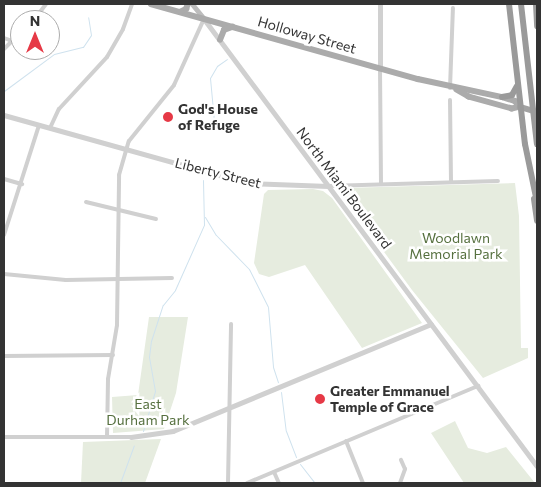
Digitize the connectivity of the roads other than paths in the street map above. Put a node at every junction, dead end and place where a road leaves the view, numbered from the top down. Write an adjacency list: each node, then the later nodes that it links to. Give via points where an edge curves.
1 (132, 4): 24 (street, via 123,29 107,57 59,109)
2 (151, 4): 10 (main road, Holloway Street)
3 (188, 4): 10 (main road, via 186,9)
4 (192, 4): 11 (main road, North Miami Boulevard)
5 (380, 4): 15 (street)
6 (509, 4): 16 (highway)
7 (520, 4): 25 (highway)
8 (536, 4): 12 (highway)
9 (453, 8): 17 (street)
10 (178, 12): 11 (main road, Holloway Street)
11 (204, 19): 13 (main road, Holloway Street); 14 (street, North Miami Boulevard); 26 (street, via 174,86 130,138)
12 (537, 26)
13 (232, 27): 14 (main road, via 224,30); 15 (main road, Holloway Street)
14 (220, 40): 33 (street, North Miami Boulevard)
15 (380, 69): 17 (main road, Holloway Street); 32 (street)
16 (517, 85): 18 (highway, via 512,95); 20 (highway)
17 (453, 89): 18 (main road, Holloway Street); 20 (main road, Holloway Street, via 512,109)
18 (502, 98): 20 (main road, Holloway Street, via 515,101)
19 (450, 100): 30 (street)
20 (520, 107): 21 (highway, Holloway Street); 27 (highway)
21 (537, 112)
22 (4, 115): 23 (street, Liberty Street)
23 (39, 125): 24 (street, Liberty Street); 31 (street)
24 (50, 128): 26 (street, Liberty Street)
25 (537, 144)
26 (126, 149): 33 (street, Liberty Street, via 247,183); 36 (street, via 119,175)
27 (532, 178): 35 (highway); 38 (highway)
28 (4, 179): 31 (street)
29 (498, 181): 30 (street, Liberty Street)
30 (451, 182): 32 (street, Liberty Street)
31 (22, 184): 39 (street)
32 (381, 184): 33 (street, Liberty Street)
33 (328, 186): 44 (street, North Miami Boulevard)
34 (86, 202): 36 (street)
35 (537, 202)
36 (119, 209): 37 (street); 42 (street)
37 (156, 219)
38 (537, 220)
39 (4, 235)
40 (4, 274): 42 (street, via 48,280)
41 (172, 278): 42 (street)
42 (118, 279): 45 (street)
43 (231, 324): 48 (street)
44 (431, 324): 47 (street, North Miami Boulevard); 48 (street)
45 (113, 355): 46 (street); 50 (street, via 108,380)
46 (4, 356)
47 (478, 386): 51 (street); 53 (street, North Miami Boulevard)
48 (229, 409): 50 (street, via 166,433); 55 (street)
49 (4, 437): 50 (street)
50 (107, 437)
51 (346, 441): 54 (street); 58 (street)
52 (401, 460): 59 (street, via 405,469)
53 (537, 466)
54 (274, 472): 56 (street); 57 (street)
55 (228, 483)
56 (247, 483)
57 (279, 483)
58 (363, 483)
59 (400, 483)

